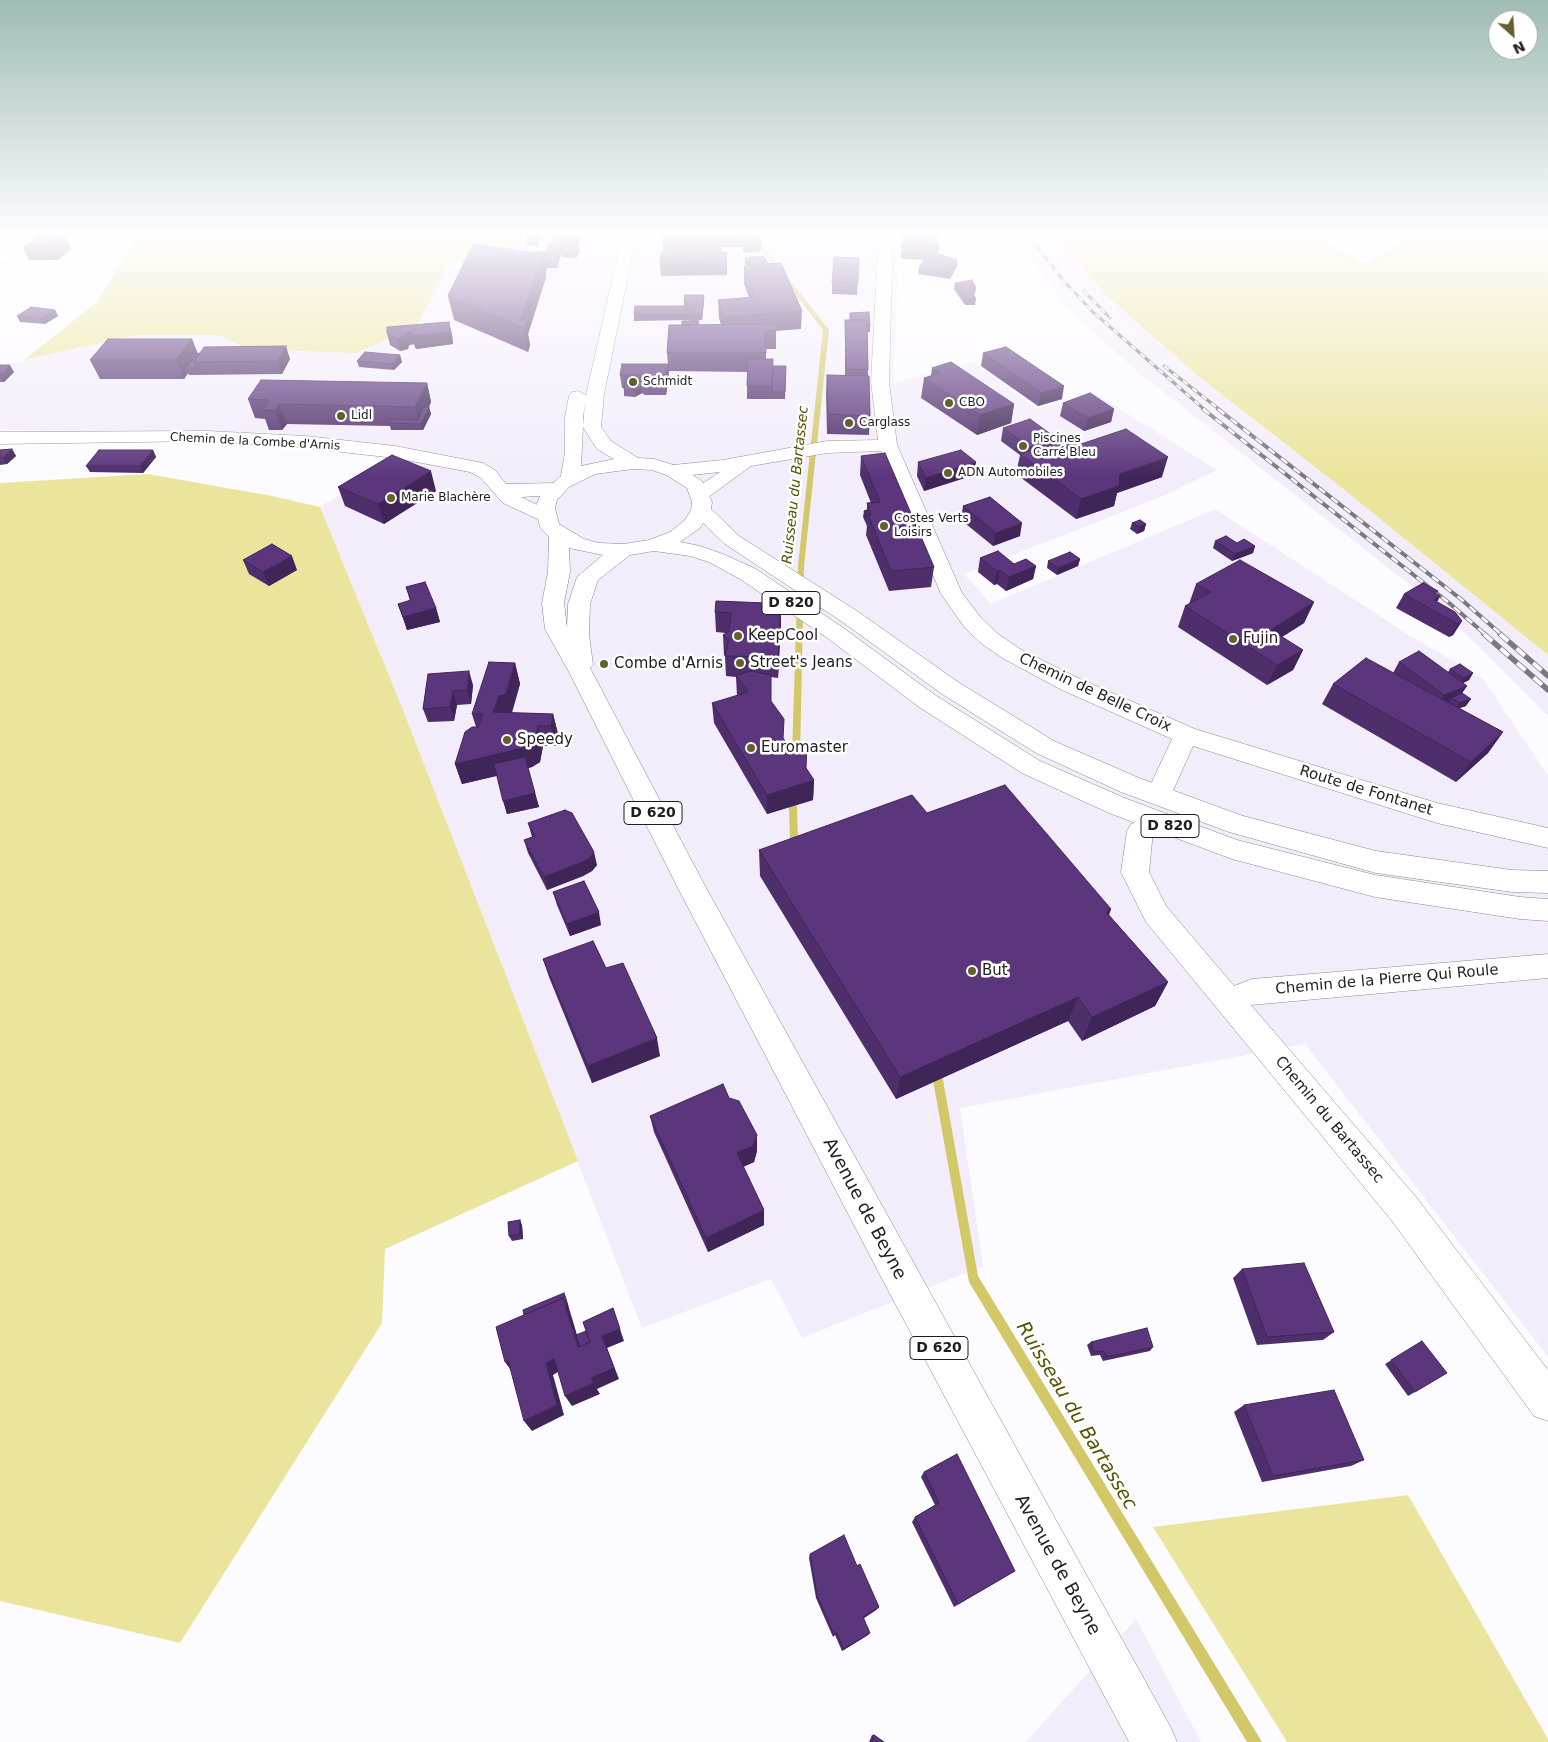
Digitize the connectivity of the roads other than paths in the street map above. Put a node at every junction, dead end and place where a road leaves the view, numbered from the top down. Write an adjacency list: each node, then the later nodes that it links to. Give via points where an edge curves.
1 (597, 313): 4 (main road)
2 (612, 313): 9 (main road, via 595,394 592,427 604,445)
3 (883, 313): 7 (main road, Chemin de Belle Croix, via 880,382)
4 (592, 334)
5 (581, 380): 11 (main road, via 574,417 574,452)
6 (0, 438): 12 (main road, Chemin de la Combe d'Arnis, via 207,436 316,443 462,463 488,474)
7 (888, 445): 8 (main road, via 798,450); 20 (main road, Chemin de Belle Croix, via 952,594 973,623 1012,654 1070,684)
8 (749, 461): 10 (main road); 13 (main road)
9 (633, 463): 10 (main road); 11 (main road, via 589,470)
10 (673, 471): 13 (main road, via 695,485)
11 (562, 484): 12 (main road, via 519,491); 14 (main road, via 545,508)
12 (500, 488): 14 (main road, Chemin de la Combe d'Arnis, via 510,499)
13 (701, 502): 16 (main road, via 693,524 677,536); 18 (main road, D 820, via 732,540 770,563)
14 (546, 517): 15 (main road, via 550,527)
15 (559, 535): 17 (main road, via 599,550); 19 (main road, Avenue de Beyne / D 620, via 553,603 556,629)
16 (654, 545): 17 (main road); 18 (main road, D 820, via 694,550 716,558)
17 (624, 550): 19 (main road, Avenue de Beyne / D 620, via 588,577 579,604)
18 (842, 624): 24 (main road, D 820, via 1045,747 1130,785 1238,825 1376,862 1512,881); 25 (main road, D 820, via 927,701 1031,767 1118,806 1232,850 1375,886)
19 (581, 672): 29 (main road, Avenue de Beyne / D 620, via 694,892)
20 (1186, 735): 21 (main road); 23 (main road, Route de Fontanet, via 1437,813)
21 (1163, 786)
22 (1140, 831): 27 (main road, Chemin du Bartassec, via 1135,872 1156,914)
23 (1548, 838)
24 (1548, 882)
25 (1548, 910)
26 (1548, 966): 27 (main road, Chemin de la Pierre Qui Roule, via 1252,992)
27 (1228, 1001): 28 (main road, Chemin du Bartassec, via 1404,1209)
28 (1548, 1402)
29 (1154, 1742)

